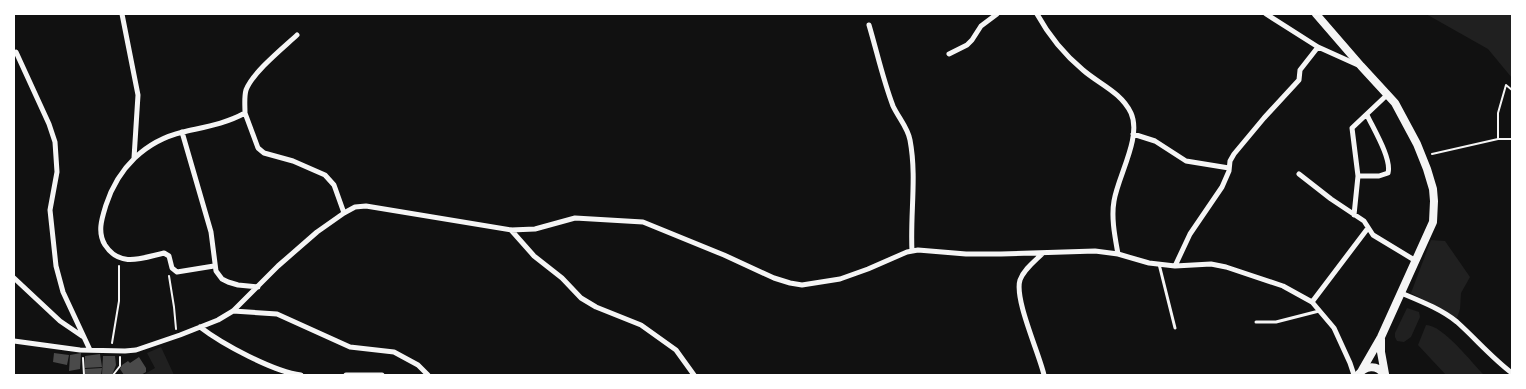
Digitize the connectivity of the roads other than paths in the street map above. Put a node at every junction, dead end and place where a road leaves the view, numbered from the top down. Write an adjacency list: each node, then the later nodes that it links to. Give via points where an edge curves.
1 (122, 14): 17 (street, via 138,94)
2 (997, 14): 10 (street, via 980,26 967,45)
3 (1037, 14): 16 (street, via 1071,58 1125,105 1131,113)
4 (1266, 14): 8 (street)
5 (1316, 14): 11 (street)
6 (869, 25): 25 (street, via 892,103 910,138)
7 (296, 35): 13 (street, via 249,85)
8 (1318, 47): 11 (street); 18 (street, via 1300,70 1299,80 1234,154)
9 (16, 52): 41 (street, via 50,124 55,142 58,172 50,210 52,233 59,281)
10 (949, 54)
11 (1361, 66): 12 (street)
12 (1388, 94): 14 (street); 28 (street, via 1409,127 1422,156 1434,201 1433,222)
13 (244, 113): 15 (street, via 231,120); 21 (street, via 258,148 325,175 334,184)
14 (1367, 115): 20 (street, via 1352,128); 20 (street, via 1389,170 1379,176)
15 (182, 132): 17 (street, via 157,141); 30 (street, via 211,232)
16 (1133, 134): 18 (street, via 1155,141 1186,161); 27 (street, via 1114,204)
17 (134, 158): 30 (street, via 114,184 104,210 100,229 105,245 119,258 132,260 164,253 177,272)
18 (1229, 168): 31 (street, via 1222,187 1190,234)
19 (1300, 174): 22 (street)
20 (1358, 176): 22 (street)
21 (344, 213): 24 (street, via 355,207 374,207); 33 (street, via 302,244)
22 (1354, 215): 23 (street)
23 (1368, 228): 28 (street, via 1373,235); 35 (street)
24 (511, 230): 25 (street, via 534,229 575,218 643,222 790,284 840,279); 52 (street, via 534,256 582,298 596,307 641,324 676,350)
25 (912, 251): 26 (street, via 966,254)
26 (1043, 252): 27 (street); 53 (street, via 1021,277 1019,286)
27 (1118, 254): 29 (street)
28 (1416, 261): 34 (street)
29 (1159, 264): 31 (street); 40 (lane)
30 (214, 266): 33 (street, via 228,282)
31 (1175, 266): 35 (street, via 1210,264 1226,267 1283,286)
32 (14, 278): 41 (street, via 60,321)
33 (258, 287): 37 (street)
34 (1401, 293): 42 (street); 46 (street, via 1428,304 1456,322)
35 (1312, 302): 36 (street)
36 (1320, 310): 38 (lane, via 1276,322); 45 (street, via 1334,328)
37 (233, 311): 39 (street); 51 (street, via 277,314 350,348 394,352 418,364)
38 (1256, 322)
39 (200, 327): 44 (street, via 136,350); 48 (street, via 228,345 281,370)
40 (1175, 328)
41 (83, 336): 44 (street)
42 (1381, 337): 47 (street); 55 (street)
43 (14, 341): 44 (street)
44 (90, 350)
45 (1350, 363): 47 (street); 54 (street)
46 (1512, 372)
47 (1360, 373): 55 (street, via 1372,367)
48 (301, 375)
49 (346, 375): 50 (street)
50 (382, 375)
51 (428, 375)
52 (694, 375)
53 (1044, 375)
54 (1354, 375)
55 (1385, 375)

